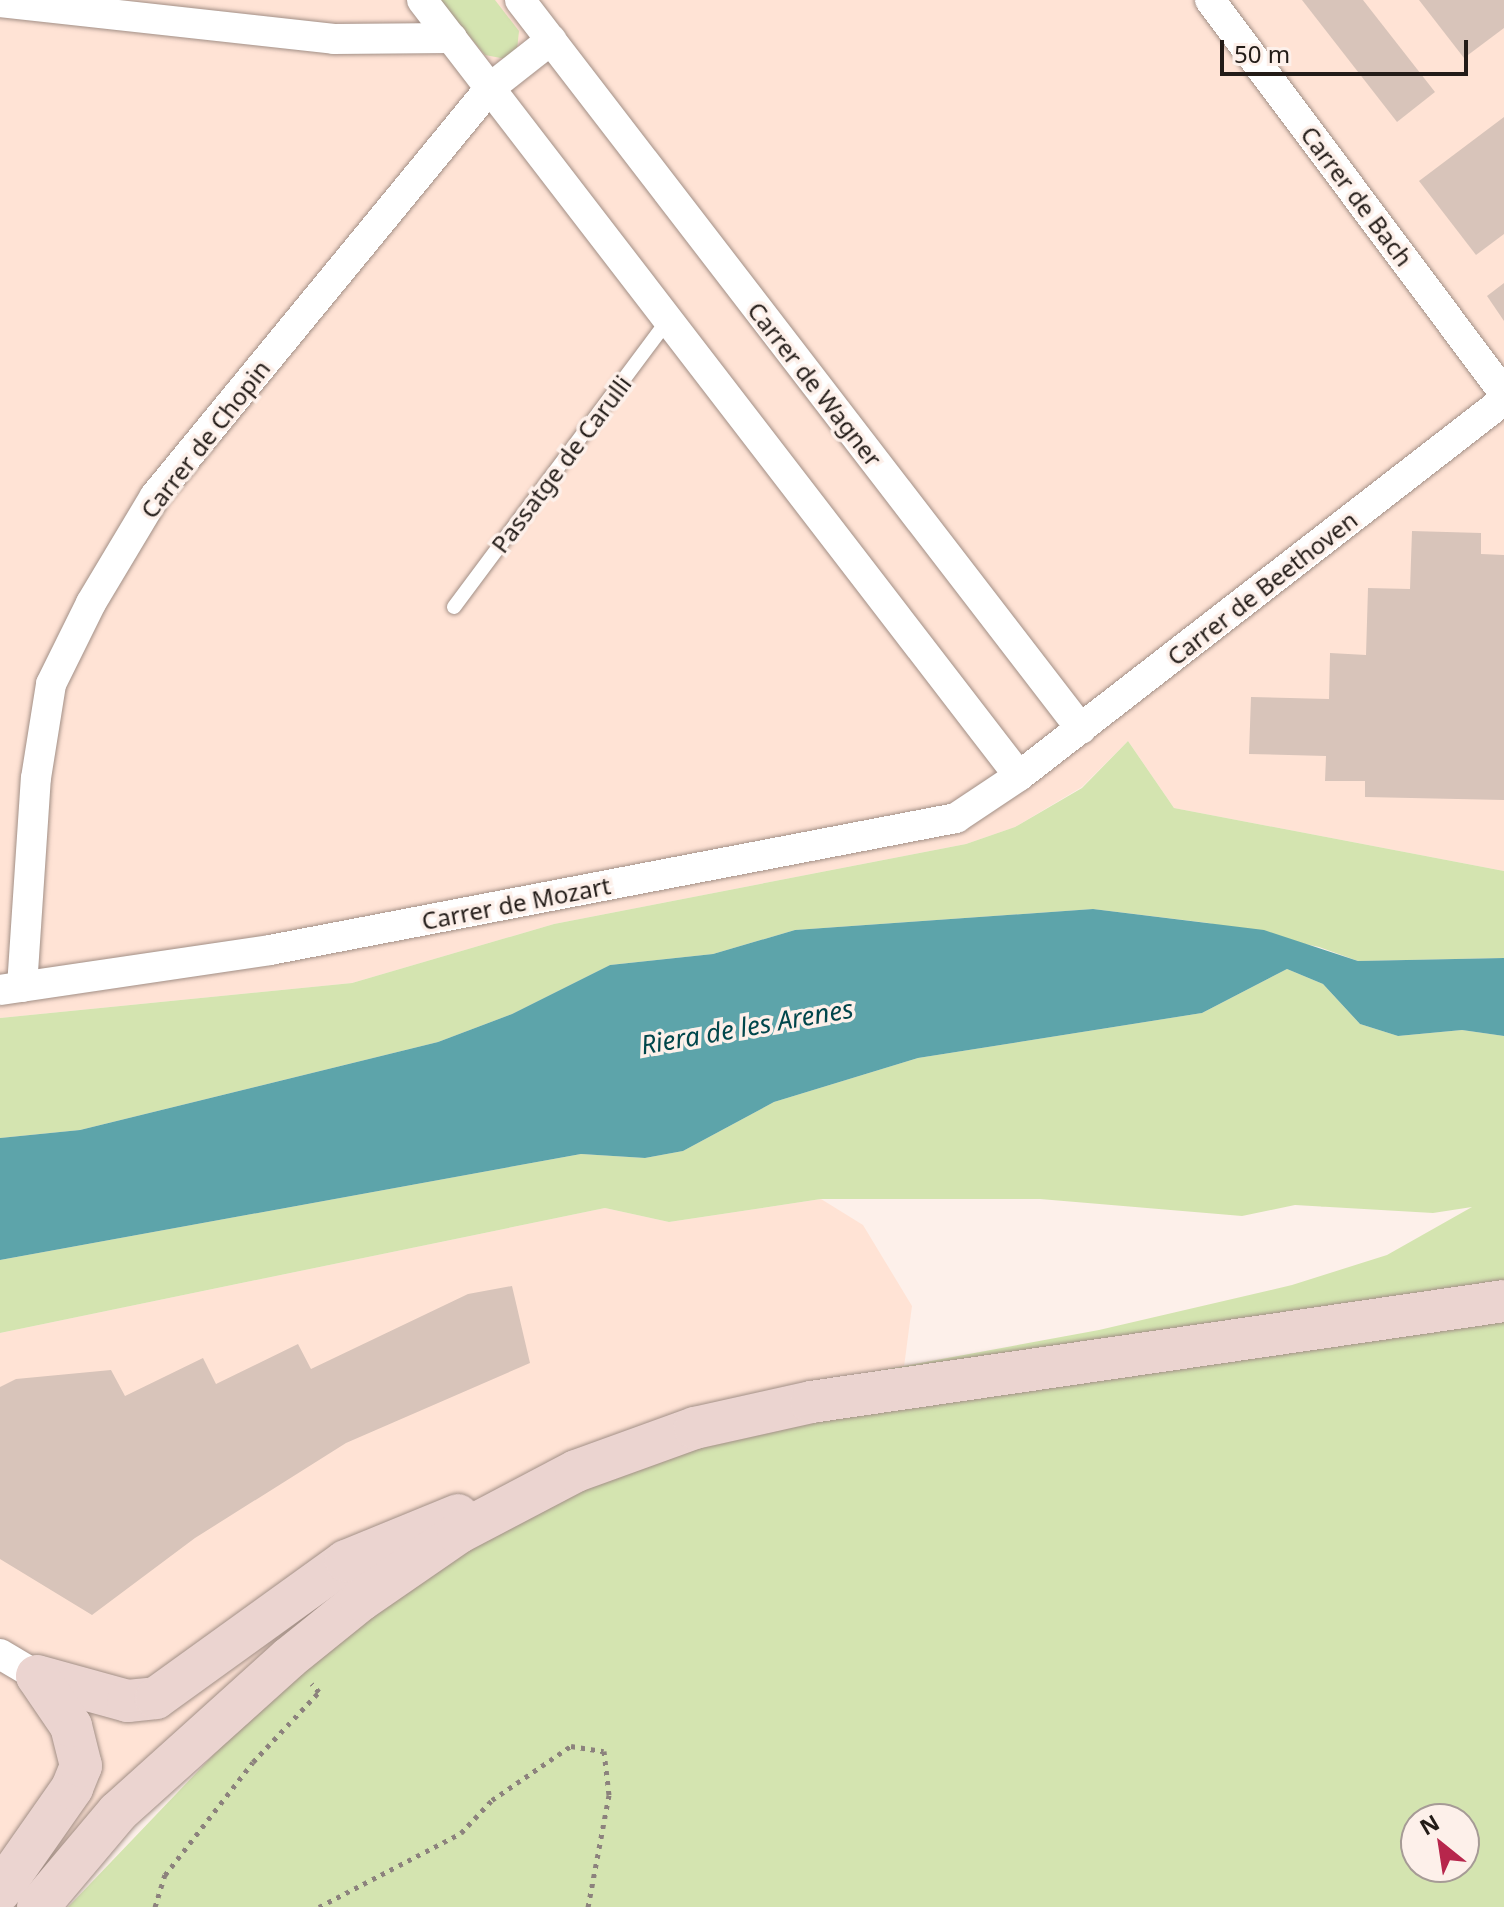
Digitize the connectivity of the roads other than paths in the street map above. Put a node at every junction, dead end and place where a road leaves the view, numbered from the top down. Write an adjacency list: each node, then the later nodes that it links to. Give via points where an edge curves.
1 (422, 0): 5 (street)
2 (520, 0): 6 (street, Carrer de Wagner)
3 (1210, 0): 9 (street, Carrer de Bach)
4 (0, 2): 5 (street, via 334,39)
5 (452, 38): 7 (street)
6 (551, 40): 7 (street); 12 (street, Carrer de Wagner)
7 (490, 88): 8 (street); 14 (street, Carrer de Chopin, via 155,496 91,603 51,684)
8 (668, 320): 11 (lane, Passatge de Carulli); 13 (street)
9 (1504, 393)
10 (1504, 400): 12 (street, Carrer de Beethoven)
11 (454, 607)
12 (1081, 729): 13 (street, Carrer de Beethoven)
13 (1019, 776): 14 (street, Carrer de Mozart, via 956,818 270,950)
14 (11, 988)
15 (1494, 1311): 16 (main road, via 1404,1314 811,1402 646,1443)
16 (533, 1491): 18 (main road, via 404,1534 346,1561 156,1698 128,1701); 20 (main road, via 458,1533 289,1658 118,1812)
17 (0, 1654): 18 (street)
18 (37, 1676): 19 (main road, via 71,1726 81,1766 72,1788)
19 (0, 1891)
20 (38, 1907)

